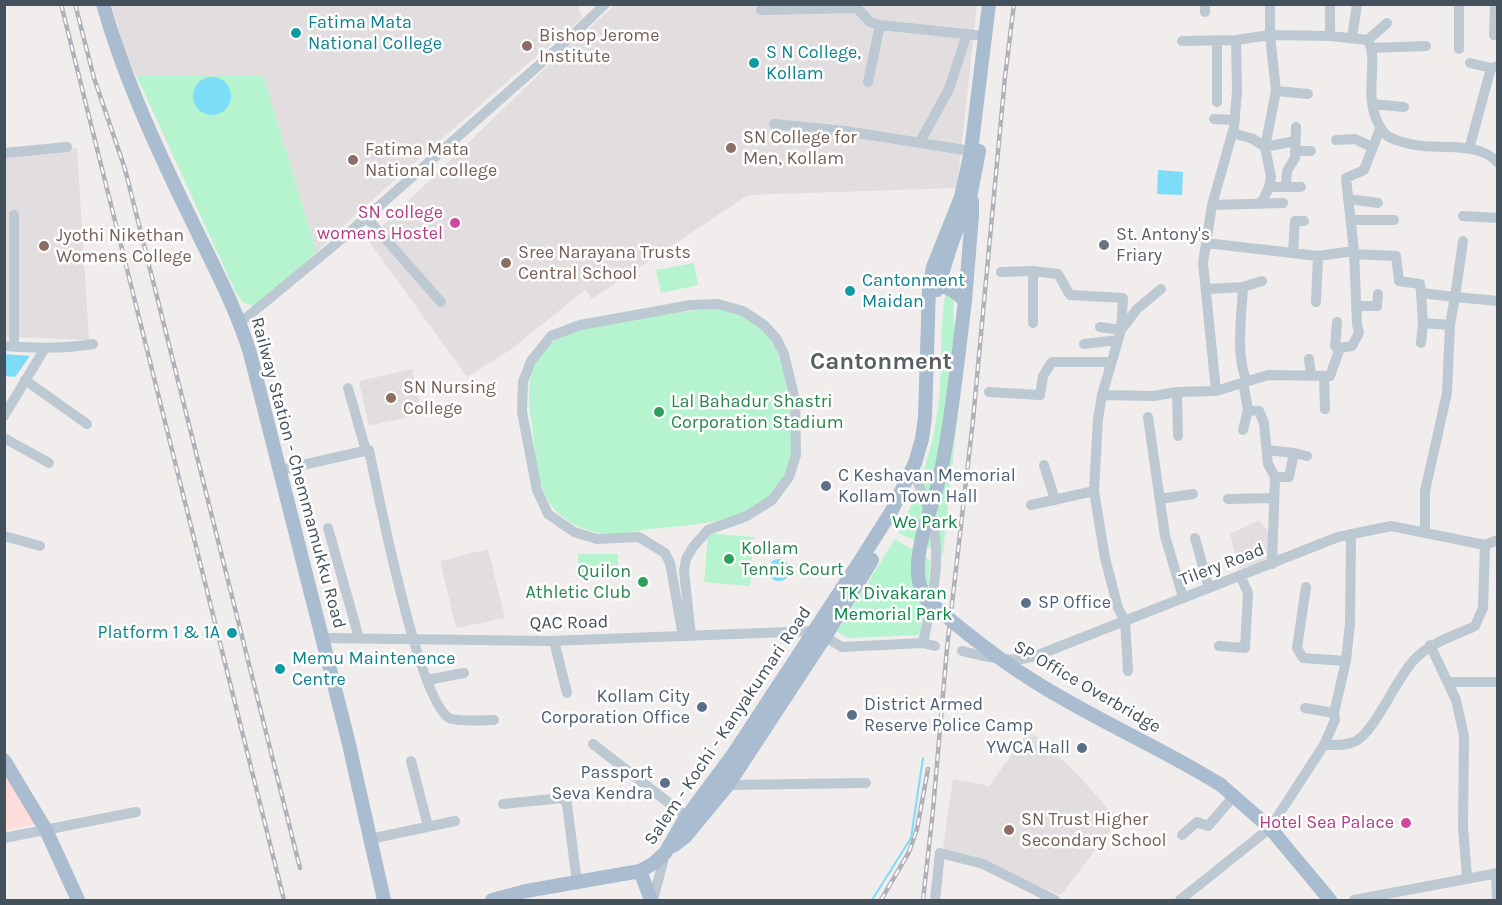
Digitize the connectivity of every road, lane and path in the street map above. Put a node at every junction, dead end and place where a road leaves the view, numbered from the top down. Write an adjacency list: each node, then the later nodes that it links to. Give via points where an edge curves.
1 (103, 4): 89 (main road, Railway Station - Chemmamukku Road, via 153,140)
2 (605, 4): 62 (street)
3 (989, 4): 16 (main road, Salem - Kochi - Kanyakumari Road)
4 (998, 4): 54 (main road)
5 (1270, 4): 14 (street)
6 (1330, 4): 17 (street)
7 (1357, 4): 18 (street)
8 (1459, 4): 24 (street)
9 (1495, 4): 15 (street)
10 (761, 10): 12 (street, via 857,9 870,22)
11 (1387, 23): 22 (street)
12 (880, 25): 13 (street); 27 (street)
13 (967, 34): 16 (street); 40 (street, via 949,89)
14 (1270, 35): 17 (street); 19 (street); 28 (street)
15 (1494, 35)
16 (985, 36): 47 (main road, Salem - Kochi - Kanyakumari Road)
17 (1330, 36): 18 (street)
18 (1352, 38): 22 (street)
19 (1236, 40): 21 (street); 34 (street)
20 (1182, 41): 21 (street)
21 (1217, 41): 30 (street)
22 (1370, 44): 23 (street); 31 (street)
23 (1426, 46)
24 (1458, 49)
25 (1470, 63): 26 (street)
26 (1494, 67): 46 (street)
27 (868, 82)
28 (1276, 91): 29 (street); 44 (street)
29 (1308, 94)
30 (1217, 102)
31 (1372, 104): 32 (street); 37 (street)
32 (1404, 107)
33 (1214, 119): 34 (street)
34 (1235, 120): 38 (street)
35 (774, 124): 40 (street)
36 (1296, 127): 41 (street)
37 (1380, 129): 45 (street); 46 (street, via 1390,138 1420,146)
38 (1233, 133): 44 (street); 59 (street)
39 (1336, 140): 45 (street, via 1355,139)
40 (920, 142): 47 (street)
41 (1296, 146): 44 (street); 48 (street); 52 (street)
42 (1497, 146): 50 (street)
43 (67, 147): 49 (street)
44 (1265, 147): 51 (street)
45 (1372, 147): 55 (street, via 1364,170 1346,178)
46 (1469, 149): 50 (street)
47 (971, 151): 67 (main road, Salem - Kochi - Kanyakumari Road)
48 (1311, 151)
49 (4, 153)
50 (1496, 160)
51 (1269, 187): 52 (street); 58 (street)
52 (1286, 187): 53 (street)
53 (1301, 187)
54 (971, 193): 67 (main road); 75 (main road, SP Office Overbridge)
55 (1348, 199): 57 (street); 64 (street)
56 (1283, 203): 58 (street)
57 (1378, 203)
58 (1258, 204): 59 (street)
59 (1212, 205): 69 (street)
60 (14, 215): 99 (street)
61 (1463, 216): 63 (street)
62 (366, 217): 86 (street); 89 (street)
63 (1497, 218)
64 (1350, 220): 65 (street); 71 (street)
65 (1394, 220)
66 (1304, 221): 70 (street, via 1295,221)
67 (950, 237): 75 (main road); 77 (main road); 151 (main road, Salem - Kochi - Kanyakumari Road, via 933,267 929,288 925,417 915,463)
68 (1462, 241): 83 (street)
69 (1206, 243): 70 (street); 80 (street)
70 (1293, 252): 72 (street)
71 (1354, 252): 72 (street); 81 (street, via 1396,256 1399,281 1420,284); 88 (street)
72 (1318, 256): 87 (street)
73 (1002, 272): 74 (street)
74 (1033, 272): 91 (street); 95 (street, via 1058,274 1070,295 1123,298)
75 (967, 281): 84 (main road, SP Office Overbridge)
76 (1262, 281): 78 (street)
77 (938, 285): 84 (main road, via 949,287); 128 (main road, via 933,416)
78 (1243, 287): 80 (street); 107 (street)
79 (1161, 289): 95 (street, via 1137,309)
80 (1206, 290): 109 (street)
81 (1421, 293): 83 (street); 92 (street)
82 (1378, 294): 88 (street, via 1377,306)
83 (1455, 297): 85 (street); 93 (street)
84 (965, 301): 178 (main road, SP Office Overbridge, bridge, via 942,468 919,550 921,590 926,599 983,646 1032,681 1190,765)
85 (1497, 301)
86 (441, 302)
87 (1316, 302)
88 (1356, 306): 101 (street, via 1359,333 1352,346)
89 (241, 322): 127 (main road, Railway Station - Chemmamukku Road)
90 (1336, 322): 101 (street, via 1335,346)
91 (1033, 323)
92 (1423, 323): 93 (street); 96 (street)
93 (1450, 325): 138 (street, via 1447,393 1425,491)
94 (1100, 327): 95 (street)
95 (1119, 335): 98 (street); 103 (street)
96 (1421, 343)
97 (93, 344): 100 (street)
98 (1084, 344)
99 (9, 346): 100 (street)
100 (45, 348): 106 (street)
101 (1339, 350): 105 (street, via 1330,376)
102 (1309, 359): 104 (street)
103 (1110, 362): 110 (street, via 1052,362 1043,376 1040,395); 112 (street)
104 (1311, 376): 105 (street); 107 (street, via 1268,375)
105 (1324, 376): 113 (street)
106 (25, 380): 115 (street); 117 (street)
107 (1245, 382): 109 (street); 114 (street)
108 (348, 388): 122 (street)
109 (1216, 391): 111 (street)
110 (989, 392)
111 (1177, 392): 112 (street, via 1154,396); 119 (street)
112 (1102, 395): 130 (street)
113 (1325, 409)
114 (1248, 410): 118 (street); 121 (street, via 1259,411)
115 (4, 416)
116 (1148, 417): 133 (street)
117 (87, 424)
118 (1243, 430)
119 (1178, 436)
120 (4, 438): 125 (street)
121 (1267, 450): 123 (street); 129 (street, via 1268,464)
122 (366, 451): 127 (street); 155 (street, via 369,450)
123 (1294, 453): 124 (street); 129 (street, via 1289,477)
124 (1307, 456)
125 (50, 463)
126 (1044, 465): 135 (street)
127 (280, 470): 153 (main road, Railway Station - Chemmamukku Road)
128 (916, 477): 151 (main road, via 905,505); 157 (street, via 934,528 933,598)
129 (1275, 477): 132 (street)
130 (1094, 491): 135 (street); 150 (street, via 1105,558)
131 (1193, 494): 133 (street)
132 (1274, 498): 134 (street); 145 (street)
133 (1160, 499): 149 (street, via 1165,536)
134 (1228, 499)
135 (1055, 500): 136 (street)
136 (1031, 505)
137 (328, 528): 154 (street)
138 (1425, 533): 139 (street, Tilery Road, via 1391,526); 143 (street, Tilery Road)
139 (1351, 534): 145 (street, Tilery Road); 162 (street)
140 (4, 536): 144 (street)
141 (1195, 538): 148 (street)
142 (1497, 540): 143 (street)
143 (1485, 545): 158 (street, via 1483,608 1475,626)
144 (40, 546)
145 (1272, 564): 146 (street, Tilery Road)
146 (1240, 575): 148 (street, Tilery Road); 160 (street, via 1248,593 1245,648)
147 (1306, 587): 162 (street, via 1297,648 1303,658)
148 (1209, 588): 149 (street, Tilery Road)
149 (1183, 597): 150 (street, Tilery Road)
150 (1125, 621): 161 (street, Tilery Road, via 1016,661); 163 (street)
151 (820, 634): 152 (street, QAC Road); 157 (street, via 842,646); 177 (main road); 181 (main road, Salem - Kochi - Kanyakumari Road)
152 (687, 636): 152 (street, via 665,553 639,537 597,539 573,532 548,514 537,490 522,412 523,382 531,361 551,336 580,325 718,304 743,311 776,338 795,400 796,455 789,477 772,500 747,516 708,530 693,547 684,571); 156 (street, QAC Road)
153 (323, 638): 154 (street, QAC Road); 188 (main road, Railway Station - Chemmamukku Road)
154 (358, 638): 155 (street, QAC Road)
155 (412, 639): 156 (street, QAC Road); 165 (street)
156 (554, 641): 168 (street)
157 (923, 643): 159 (street)
158 (1430, 645): 166 (street); 173 (street, via 1413,660 1368,732 1355,741)
159 (935, 646)
160 (1219, 646)
161 (962, 651)
162 (1346, 661): 170 (street)
163 (1128, 671)
164 (464, 673): 165 (street)
165 (427, 680): 171 (street, via 450,719)
166 (1448, 682): 167 (street); 192 (street, via 1464,736)
167 (1497, 682)
168 (567, 693)
169 (1305, 708): 170 (street)
170 (1334, 712): 173 (street, via 1335,720)
171 (494, 720)
172 (593, 744): 181 (street)
173 (1324, 745): 184 (street)
174 (4, 760): 185 (main road)
175 (411, 761): 183 (street)
176 (866, 783): 177 (street)
177 (728, 785): 189 (main road, via 685,837)
178 (1234, 796): 184 (main road, SP Office Overbridge); 186 (street, via 1208,826 1197,822)
179 (503, 804): 193 (street, via 561,798 567,804)
180 (136, 812): 185 (street)
181 (687, 818): 189 (main road, Salem - Kochi - Kanyakumari Road)
182 (454, 821): 183 (street)
183 (428, 826): 188 (street)
184 (1270, 828): 200 (street); 201 (main road, SP Office Overbridge)
185 (46, 830): 187 (street); 194 (main road)
186 (1182, 835)
187 (4, 838)
188 (370, 839): 195 (main road, Railway Station - Chemmamukku Road)
189 (665, 853): 190 (main road, Salem - Kochi - Kanyakumari Road); 197 (street)
190 (636, 872): 193 (main road, Salem - Kochi - Kanyakumari Road); 197 (main road, via 642,876)
191 (1497, 873): 192 (street); 203 (street)
192 (1467, 877): 202 (street)
193 (577, 883): 196 (main road, Salem - Kochi - Kanyakumari Road)
194 (78, 900)
195 (384, 900)
196 (492, 900)
197 (652, 900)
198 (935, 900): 199 (street, via 940,853 983,864)
199 (1055, 900)
200 (1180, 900)
201 (1330, 900)
202 (1354, 900)
203 (1497, 900)

